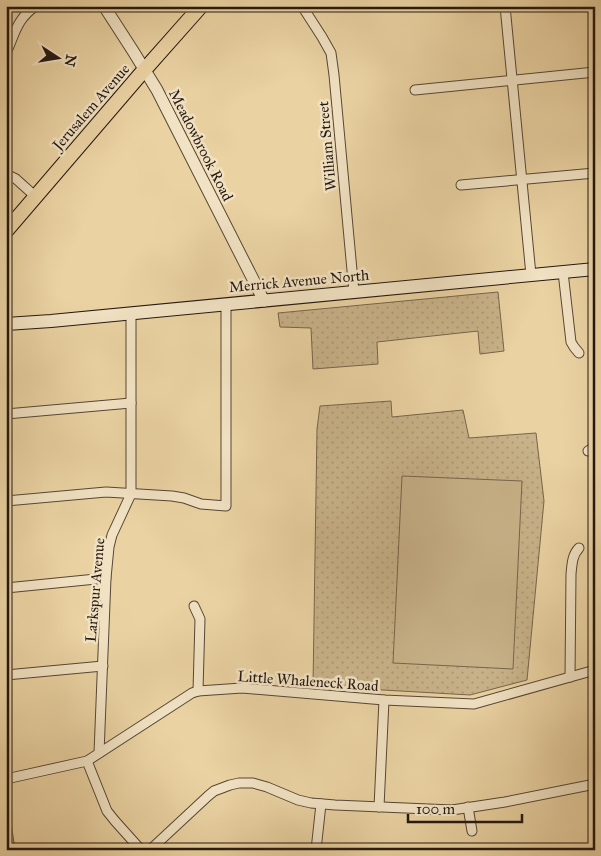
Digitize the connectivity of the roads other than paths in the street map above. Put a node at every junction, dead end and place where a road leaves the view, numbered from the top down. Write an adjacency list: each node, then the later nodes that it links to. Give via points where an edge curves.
1 (36, 6): 6 (street, via 15,29)
2 (104, 6): 7 (street, Meadowbrook Road)
3 (201, 6): 7 (main road, Jerusalem Avenue)
4 (302, 6): 20 (street, William Street, via 331,53)
5 (505, 6): 9 (street)
6 (6, 54)
7 (144, 70): 15 (main road, Jerusalem Avenue); 21 (street, Meadowbrook Road)
8 (595, 72): 9 (street)
9 (513, 80): 10 (street); 13 (street)
10 (415, 90)
11 (595, 173): 13 (street)
12 (6, 174): 15 (street)
13 (522, 180): 14 (street); 19 (street)
14 (460, 185)
15 (36, 197): 16 (main road, Jerusalem Avenue)
16 (6, 231)
17 (595, 269): 18 (main road, Merrick Avenue North)
18 (563, 272): 19 (main road, Merrick Avenue North); 25 (street, via 571,342)
19 (531, 275): 20 (main road, Merrick Avenue North)
20 (354, 292): 21 (main road, Merrick Avenue North)
21 (264, 301): 22 (main road, Merrick Avenue North)
22 (226, 304): 23 (main road, Merrick Avenue North); 28 (street, via 226,506 201,504 172,496)
23 (131, 314): 24 (main road, Merrick Avenue North); 26 (street, Larkspur Avenue)
24 (6, 324)
25 (579, 353)
26 (131, 403): 27 (street); 28 (street, Larkspur Avenue)
27 (6, 414)
28 (131, 494): 29 (street, via 106,492); 31 (street, Larkspur Avenue, via 112,535)
29 (6, 501)
30 (579, 548): 37 (street, via 573,557 571,574)
31 (106, 578): 32 (street); 34 (street, Larkspur Avenue)
32 (6, 588)
33 (194, 606): 38 (street, via 200,619)
34 (103, 666): 36 (street); 40 (street, Larkspur Avenue)
35 (595, 670): 37 (street, Little Whaleneck Road)
36 (6, 675)
37 (570, 677): 39 (street, Little Whaleneck Road, via 474,704)
38 (198, 691): 39 (street, Little Whaleneck Road, via 242,688); 40 (street, Little Whaleneck Road)
39 (384, 700): 45 (street)
40 (99, 753): 41 (street, Little Whaleneck Road)
41 (87, 762): 42 (street, Little Whaleneck Road); 50 (street, via 107,811)
42 (6, 779)
43 (595, 784): 46 (street)
44 (321, 804): 45 (street); 51 (street, via 298,800 253,783 230,785 214,791); 52 (street)
45 (379, 807): 46 (street, via 452,810)
46 (468, 807): 48 (street)
47 (6, 824): 49 (street)
48 (472, 831)
49 (10, 850)
50 (141, 850)
51 (150, 850)
52 (316, 850)

